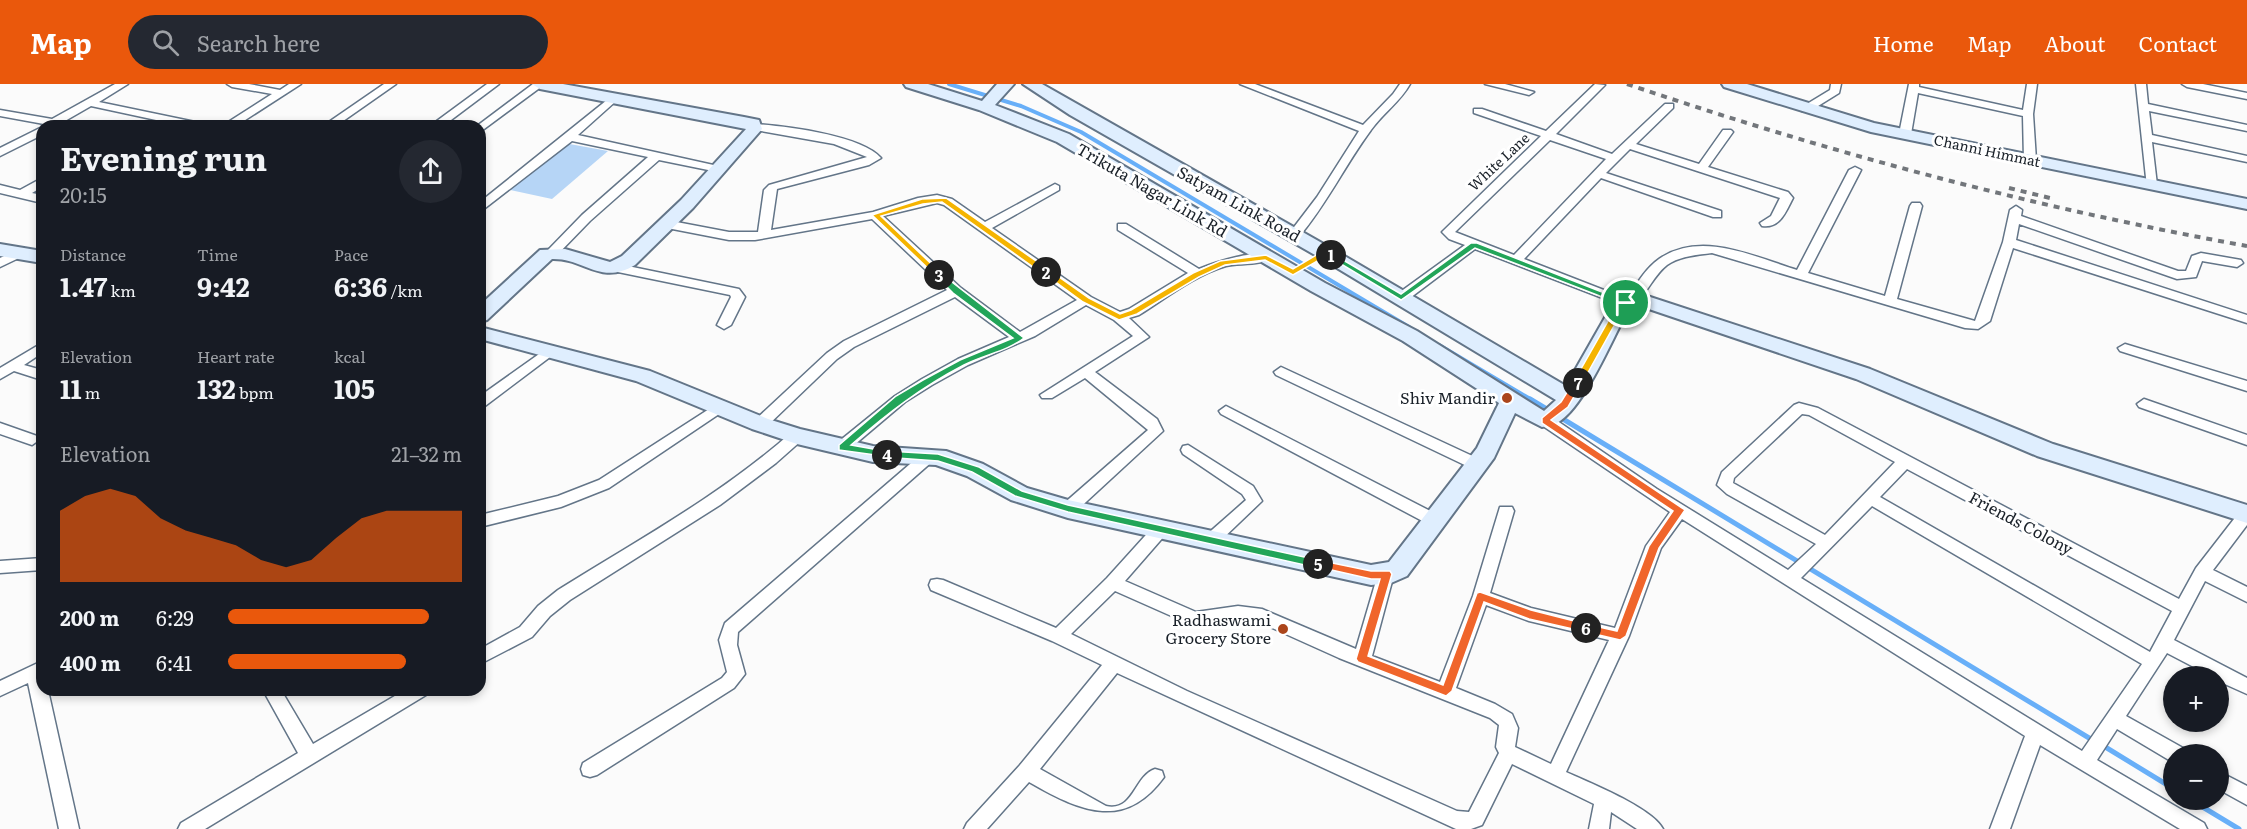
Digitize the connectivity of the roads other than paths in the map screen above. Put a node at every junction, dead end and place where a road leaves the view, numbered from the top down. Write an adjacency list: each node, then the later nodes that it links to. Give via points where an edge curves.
1 (105, 84): 17 (street)
2 (232, 84): 21 (street)
3 (296, 84): 21 (street)
4 (391, 84): 37 (street)
5 (494, 84): 38 (street)
6 (540, 84): 24 (street); 40 (street)
7 (912, 84): 22 (street, Trikuta Nagar Link Rd)
8 (1031, 84): 76 (street, Satyam Link Road)
9 (1245, 84): 43 (street)
10 (1405, 84): 43 (street)
11 (1490, 84): 20 (street)
12 (1730, 84): 28 (street, Channi Himmat)
13 (1836, 84): 28 (street, via 1835,90)
14 (2030, 84): 31 (street)
15 (2141, 84): 27 (street)
16 (2187, 84): 23 (street)
17 (120, 85): 25 (street)
18 (1600, 85): 47 (street)
19 (1913, 86): 31 (street); 46 (street)
20 (1529, 92)
21 (281, 93): 36 (street)
22 (985, 96): 83 (street, Trikuta Nagar Link Rd)
23 (2247, 96)
24 (612, 99): 41 (street); 48 (street)
25 (90, 103): 32 (street); 33 (street)
26 (1669, 106): 50 (street)
27 (2143, 106): 42 (street); 49 (street)
28 (1806, 109): 46 (street, Channi Himmat)
29 (1478, 111): 47 (street)
30 (0, 113): 39 (street)
31 (2028, 114): 55 (street)
32 (152, 116): 34 (street); 35 (street)
33 (60, 120)
34 (145, 120)
35 (171, 120)
36 (238, 120)
37 (338, 120)
38 (444, 120)
39 (36, 121)
40 (486, 124)
41 (754, 127): 56 (street); 75 (street, via 785,129 832,141 868,151 875,158 773,187)
42 (2247, 128)
43 (1365, 130): 76 (street, via 1320,204)
44 (1727, 132): 57 (street)
45 (36, 133): 51 (street)
46 (1905, 134): 55 (street, Channi Himmat)
47 (1549, 135): 53 (street, White Lane); 78 (street, White Lane, via 1450,229 1450,234)
48 (570, 137): 52 (street); 66 (street)
49 (2147, 137): 54 (street); 60 (street)
50 (1629, 145): 53 (street); 57 (street)
51 (0, 153)
52 (656, 156): 56 (street); 80 (street)
53 (1614, 158): 59 (street)
54 (2247, 159)
55 (2030, 160): 60 (street, Channi Himmat)
56 (718, 169): 72 (street)
57 (1701, 169): 71 (street, via 1786,196 1778,215)
58 (1855, 170): 90 (street)
59 (1599, 174): 69 (street); 84 (street)
60 (2151, 185): 67 (street, Channi Himmat)
61 (36, 186): 64 (street)
62 (1055, 188): 73 (street)
63 (0, 189): 64 (street)
64 (21, 195): 65 (street)
65 (36, 198)
66 (486, 203)
67 (2247, 204)
68 (1916, 206): 94 (street)
69 (1717, 214)
70 (876, 215): 73 (street, via 937,199 954,205); 75 (street); 91 (street)
71 (1766, 223)
72 (666, 224): 75 (street, via 729,236); 87 (street)
73 (985, 227): 93 (street)
74 (1122, 227): 89 (street, via 1194,269)
75 (764, 234)
76 (1294, 235): 81 (street, Satyam Link Road)
77 (2009, 242): 86 (street, via 2015,214 2177,275 2191,274 2201,256); 94 (street, via 1981,323 1970,325); 98 (street)
78 (1474, 244): 84 (street, White Lane); 92 (street)
79 (9, 252): 82 (street); 85 (street)
80 (552, 253): 87 (street, via 608,268); 96 (street)
81 (1322, 255): 88 (street); 92 (street, Satyam Link Road)
82 (36, 256)
83 (1266, 257): 88 (street, Trikuta Nagar Link Rd); 89 (street, via 1223,263)
84 (1516, 260): 95 (street, White Lane)
85 (0, 263)
86 (2237, 263)
87 (618, 267): 99 (street, via 734,292 737,302)
88 (1297, 270): 112 (street, Trikuta Nagar Link Rd, via 1410,336)
89 (1196, 275): 97 (street)
90 (1801, 275): 94 (street); 95 (street, via 1720,250 1704,250 1661,262)
91 (956, 291): 101 (street); 117 (street, via 849,344)
92 (1401, 298): 116 (street, Satyam Link Road)
93 (1086, 300): 97 (street); 101 (street)
94 (1890, 301)
95 (1629, 302): 116 (street, via 1615,316); 131 (street, via 1645,301 1863,374 2019,440)
96 (486, 310)
97 (1119, 317): 106 (street, via 1142,337)
98 (2247, 319)
99 (724, 326)
100 (486, 335): 104 (street)
101 (1019, 338): 122 (street, via 927,382)
102 (2125, 348): 109 (street)
103 (36, 351): 105 (street)
104 (549, 351): 111 (street); 114 (street, via 611,366)
105 (6, 370): 108 (street)
106 (1085, 371): 110 (street); 128 (street, via 1152,423 1155,431)
107 (1281, 372): 126 (street)
108 (36, 374)
109 (2247, 386)
110 (1047, 396)
111 (486, 398)
112 (1510, 402): 116 (street, Trikuta Nagar Link Rd, via 1532,416); 126 (street)
113 (2144, 404): 121 (street)
114 (720, 407): 117 (street); 132 (street, via 604,484 561,501)
115 (1226, 411): 133 (street)
116 (1556, 412): 129 (street)
117 (760, 424): 119 (street)
118 (0, 428): 120 (street)
119 (797, 436): 122 (street); 150 (street, via 730,490 564,595 526,632)
120 (32, 440)
121 (2247, 440)
122 (842, 447): 124 (street, via 873,454)
123 (1188, 450): 135 (street, via 1248,490 1254,501)
124 (929, 456): 128 (street, via 975,470 1019,494); 167 (street, via 730,628 727,641 736,674 728,683)
125 (1905, 461): 127 (street); 136 (street, Friends Colony, via 1813,411 1799,408 1727,476 1725,486); 146 (street, Friends Colony)
126 (1476, 464): 133 (street)
127 (1870, 498): 136 (street); 152 (street)
128 (1068, 509): 134 (street)
129 (1680, 510): 139 (street); 148 (street, via 1654,546)
130 (1506, 511): 145 (street)
131 (2247, 514): 140 (street)
132 (486, 519)
133 (1434, 520): 141 (street, via 1398,569)
134 (1160, 530): 135 (street); 142 (street)
135 (1210, 541): 141 (street, via 1371,575)
136 (1827, 543): 139 (street)
137 (36, 564): 138 (street)
138 (0, 567)
139 (1800, 569): 162 (street)
140 (2202, 572): 144 (street); 146 (street)
141 (1386, 574): 151 (street)
142 (1113, 583): 147 (street); 151 (street, via 1194,619 1224,613 1256,614)
143 (937, 585): 147 (street)
144 (2247, 595)
145 (1480, 596): 148 (street, via 1529,614); 157 (street)
146 (2182, 609): 149 (street)
147 (1058, 636): 153 (street)
148 (1620, 636): 169 (street)
149 (2163, 643): 152 (street); 155 (street)
150 (486, 654)
151 (1362, 659): 157 (street)
152 (2153, 662): 161 (street)
153 (1114, 663): 164 (street, via 1456,820 1475,819); 168 (street)
154 (36, 671): 156 (street)
155 (2247, 687)
156 (0, 689)
157 (1446, 691): 164 (street, via 1500,714 1510,729 1505,747)
158 (43, 696): 174 (street)
159 (275, 696): 165 (street)
160 (410, 696): 165 (street)
161 (2114, 718): 163 (street); 166 (street)
162 (2035, 733): 166 (street); 179 (street)
163 (2163, 746)
164 (1508, 753): 169 (street)
165 (310, 756): 175 (street)
166 (2088, 757): 180 (street)
167 (590, 769)
168 (1028, 771): 170 (street, via 1112,818 1128,813); 176 (street)
169 (1555, 775): 173 (street)
170 (1155, 777)
171 (2229, 785): 172 (street)
172 (2247, 796)
173 (1604, 799): 177 (street); 178 (street)
174 (69, 829)
175 (188, 829)
176 (975, 829)
177 (1599, 829)
178 (1653, 829)
179 (2000, 829)
180 (2197, 829)

